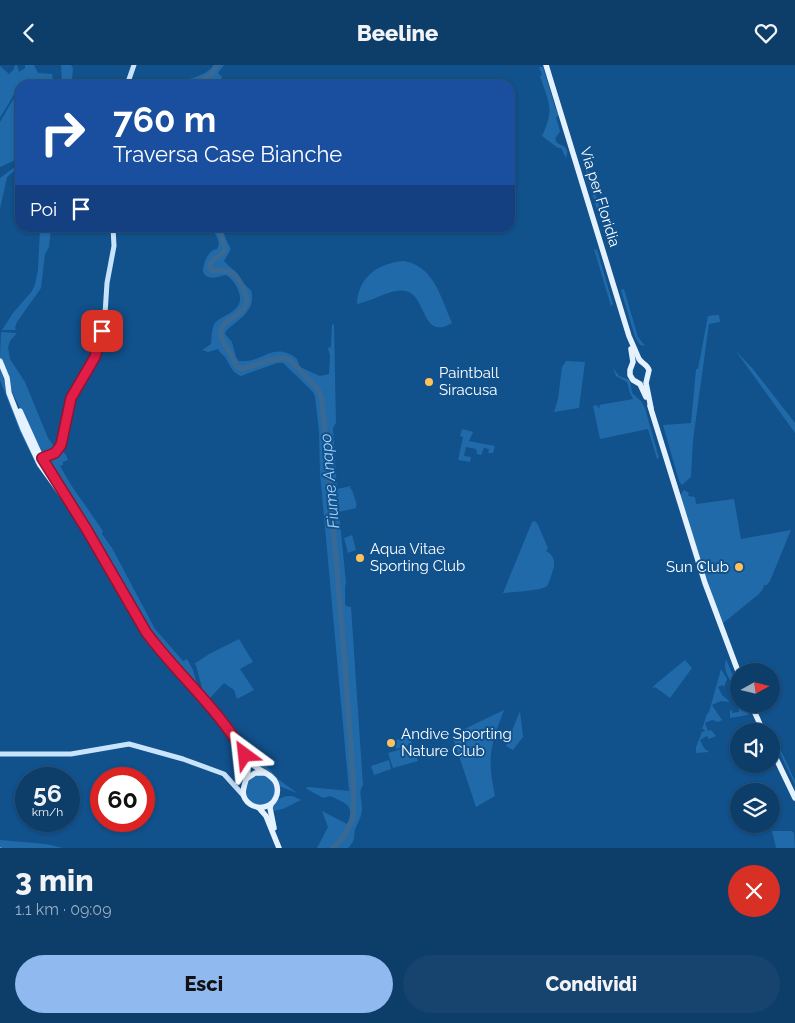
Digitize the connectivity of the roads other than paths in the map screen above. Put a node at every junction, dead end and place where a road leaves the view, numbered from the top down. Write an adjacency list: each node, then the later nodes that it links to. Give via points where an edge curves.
1 (134, 65): 3 (street)
2 (546, 65): 5 (main road, Via per Floridia)
3 (129, 80)
4 (113, 232): 13 (street, via 105,314 97,351 71,398 63,440 55,453)
5 (629, 336): 7 (main road); 8 (main road)
6 (0, 361): 11 (main road)
7 (641, 363): 8 (main road); 9 (main road, via 649,370)
8 (633, 365): 10 (main road, via 630,375)
9 (646, 380): 10 (main road); 12 (main road)
10 (638, 382): 12 (main road)
11 (9, 387): 13 (main road); 13 (main road, via 23,429)
12 (650, 408): 14 (main road, via 704,583)
13 (43, 459): 16 (main road, via 146,632 217,714)
14 (735, 663)
15 (0, 755): 20 (street, via 71,754 130,744 224,774)
16 (245, 755): 18 (main road); 19 (main road, via 248,768)
17 (780, 767): 22 (main road)
18 (266, 773): 19 (main road, via 255,773); 23 (main road, via 277,786 277,796)
19 (245, 781): 20 (street); 21 (main road)
20 (233, 783): 21 (street)
21 (243, 795): 24 (main road, via 250,804)
22 (795, 798)
23 (271, 804): 24 (main road); 25 (main road)
24 (259, 808): 25 (main road)
25 (276, 840): 26 (main road)
26 (279, 848)

